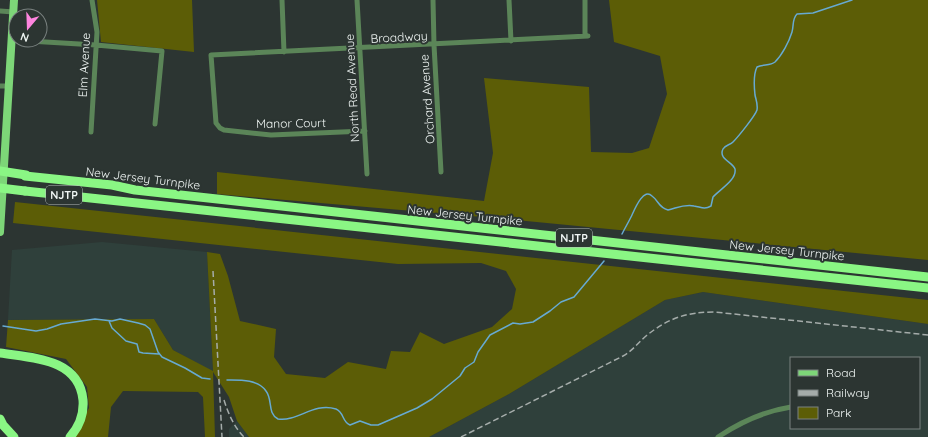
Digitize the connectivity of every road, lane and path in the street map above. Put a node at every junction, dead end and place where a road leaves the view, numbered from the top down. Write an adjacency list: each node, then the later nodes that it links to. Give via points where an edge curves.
1 (92, 0): 9 (street, Elm Avenue)
2 (282, 0): 13 (street)
3 (357, 0): 12 (street, North Read Avenue)
4 (433, 0): 10 (street, Orchard Avenue)
5 (509, 0): 7 (street)
6 (585, 0): 7 (street, Broadway, via 586,36)
7 (511, 41): 10 (street, Broadway)
8 (48, 42): 9 (street)
9 (96, 45): 16 (street, via 162,51); 19 (street, Elm Avenue)
10 (434, 45): 12 (street, Broadway); 21 (street, Orchard Avenue)
11 (11, 48): 15 (main road)
12 (359, 48): 13 (street, Broadway); 18 (street, North Read Avenue)
13 (284, 52): 17 (street, Broadway, via 211,55 216,122)
14 (0, 86): 15 (street)
15 (9, 86): 24 (main road)
16 (155, 124)
17 (219, 127): 18 (street, Manor Court, via 224,130 271,135)
18 (365, 131): 22 (street, North Read Avenue)
19 (91, 132)
20 (0, 172): 25 (highway, New Jersey Turnpike / NJTP, bridge, via 220,200)
21 (442, 172)
22 (367, 174)
23 (0, 188): 26 (highway, New Jersey Turnpike / NJTP, bridge)
24 (0, 232)
25 (928, 277)
26 (928, 288)
27 (0, 353): 28 (highway)
28 (7, 357): 32 (highway, via 51,367 62,373 70,382 77,396 77,412 72,426); 33 (highway, via 52,362 75,378 81,392 83,408 79,425)
29 (790, 407): 34 (street, via 764,414)
30 (0, 419): 31 (highway)
31 (14, 437)
32 (62, 437)
33 (70, 437)
34 (718, 437)

